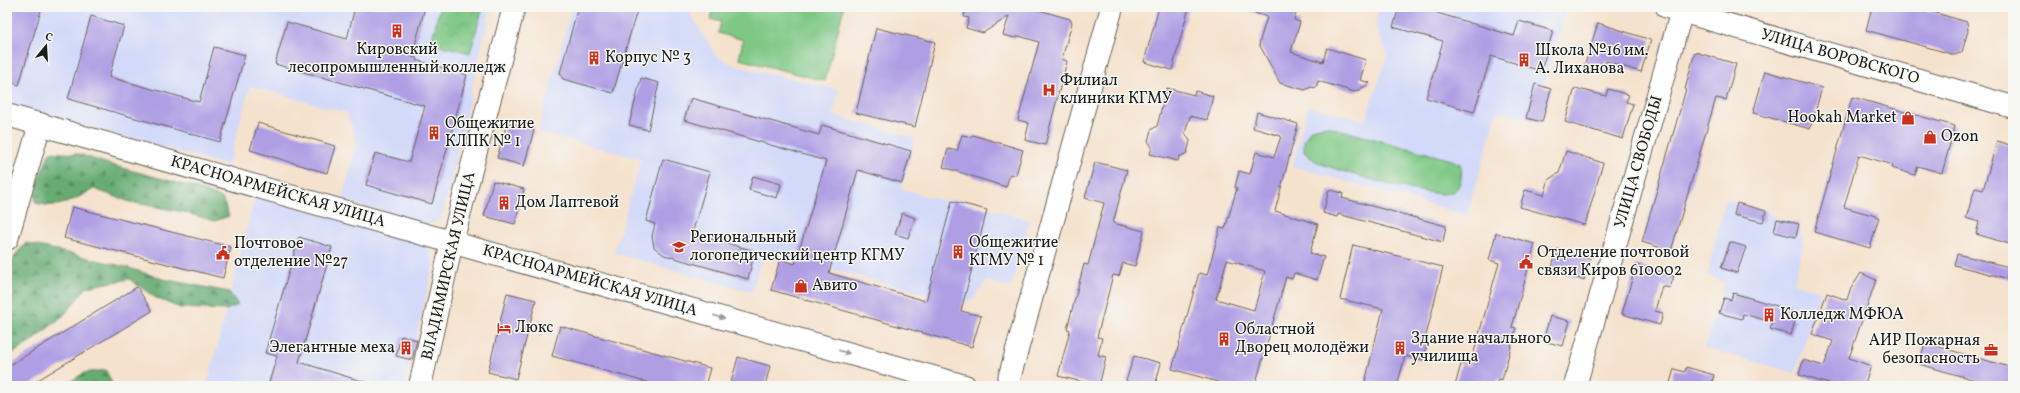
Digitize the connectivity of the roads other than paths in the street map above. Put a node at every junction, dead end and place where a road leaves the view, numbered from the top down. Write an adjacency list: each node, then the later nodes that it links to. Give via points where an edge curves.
1 (514, 7): 8 (street, ВЛАДИМИРСКАЯ УЛИЦА)
2 (1112, 7): 11 (street)
3 (1677, 8): 4 (street, УЛИЦА ВОРОВСКОГО); 12 (street, УЛИЦА СВОБОДЫ)
4 (2013, 107)
5 (7, 114): 6 (street, КРАСНОАРМЕЙСКАЯ УЛИЦА)
6 (40, 124): 7 (street); 8 (street, КРАСНОАРМЕЙСКАЯ УЛИЦА)
7 (7, 239)
8 (452, 242): 9 (street, ВЛАДИМИРСКАЯ УЛИЦА); 10 (street, КРАСНОАРМЕЙСКАЯ УЛИЦА, one-way to 10)
9 (420, 386)
10 (965, 386)
11 (1007, 386)
12 (1575, 386)

